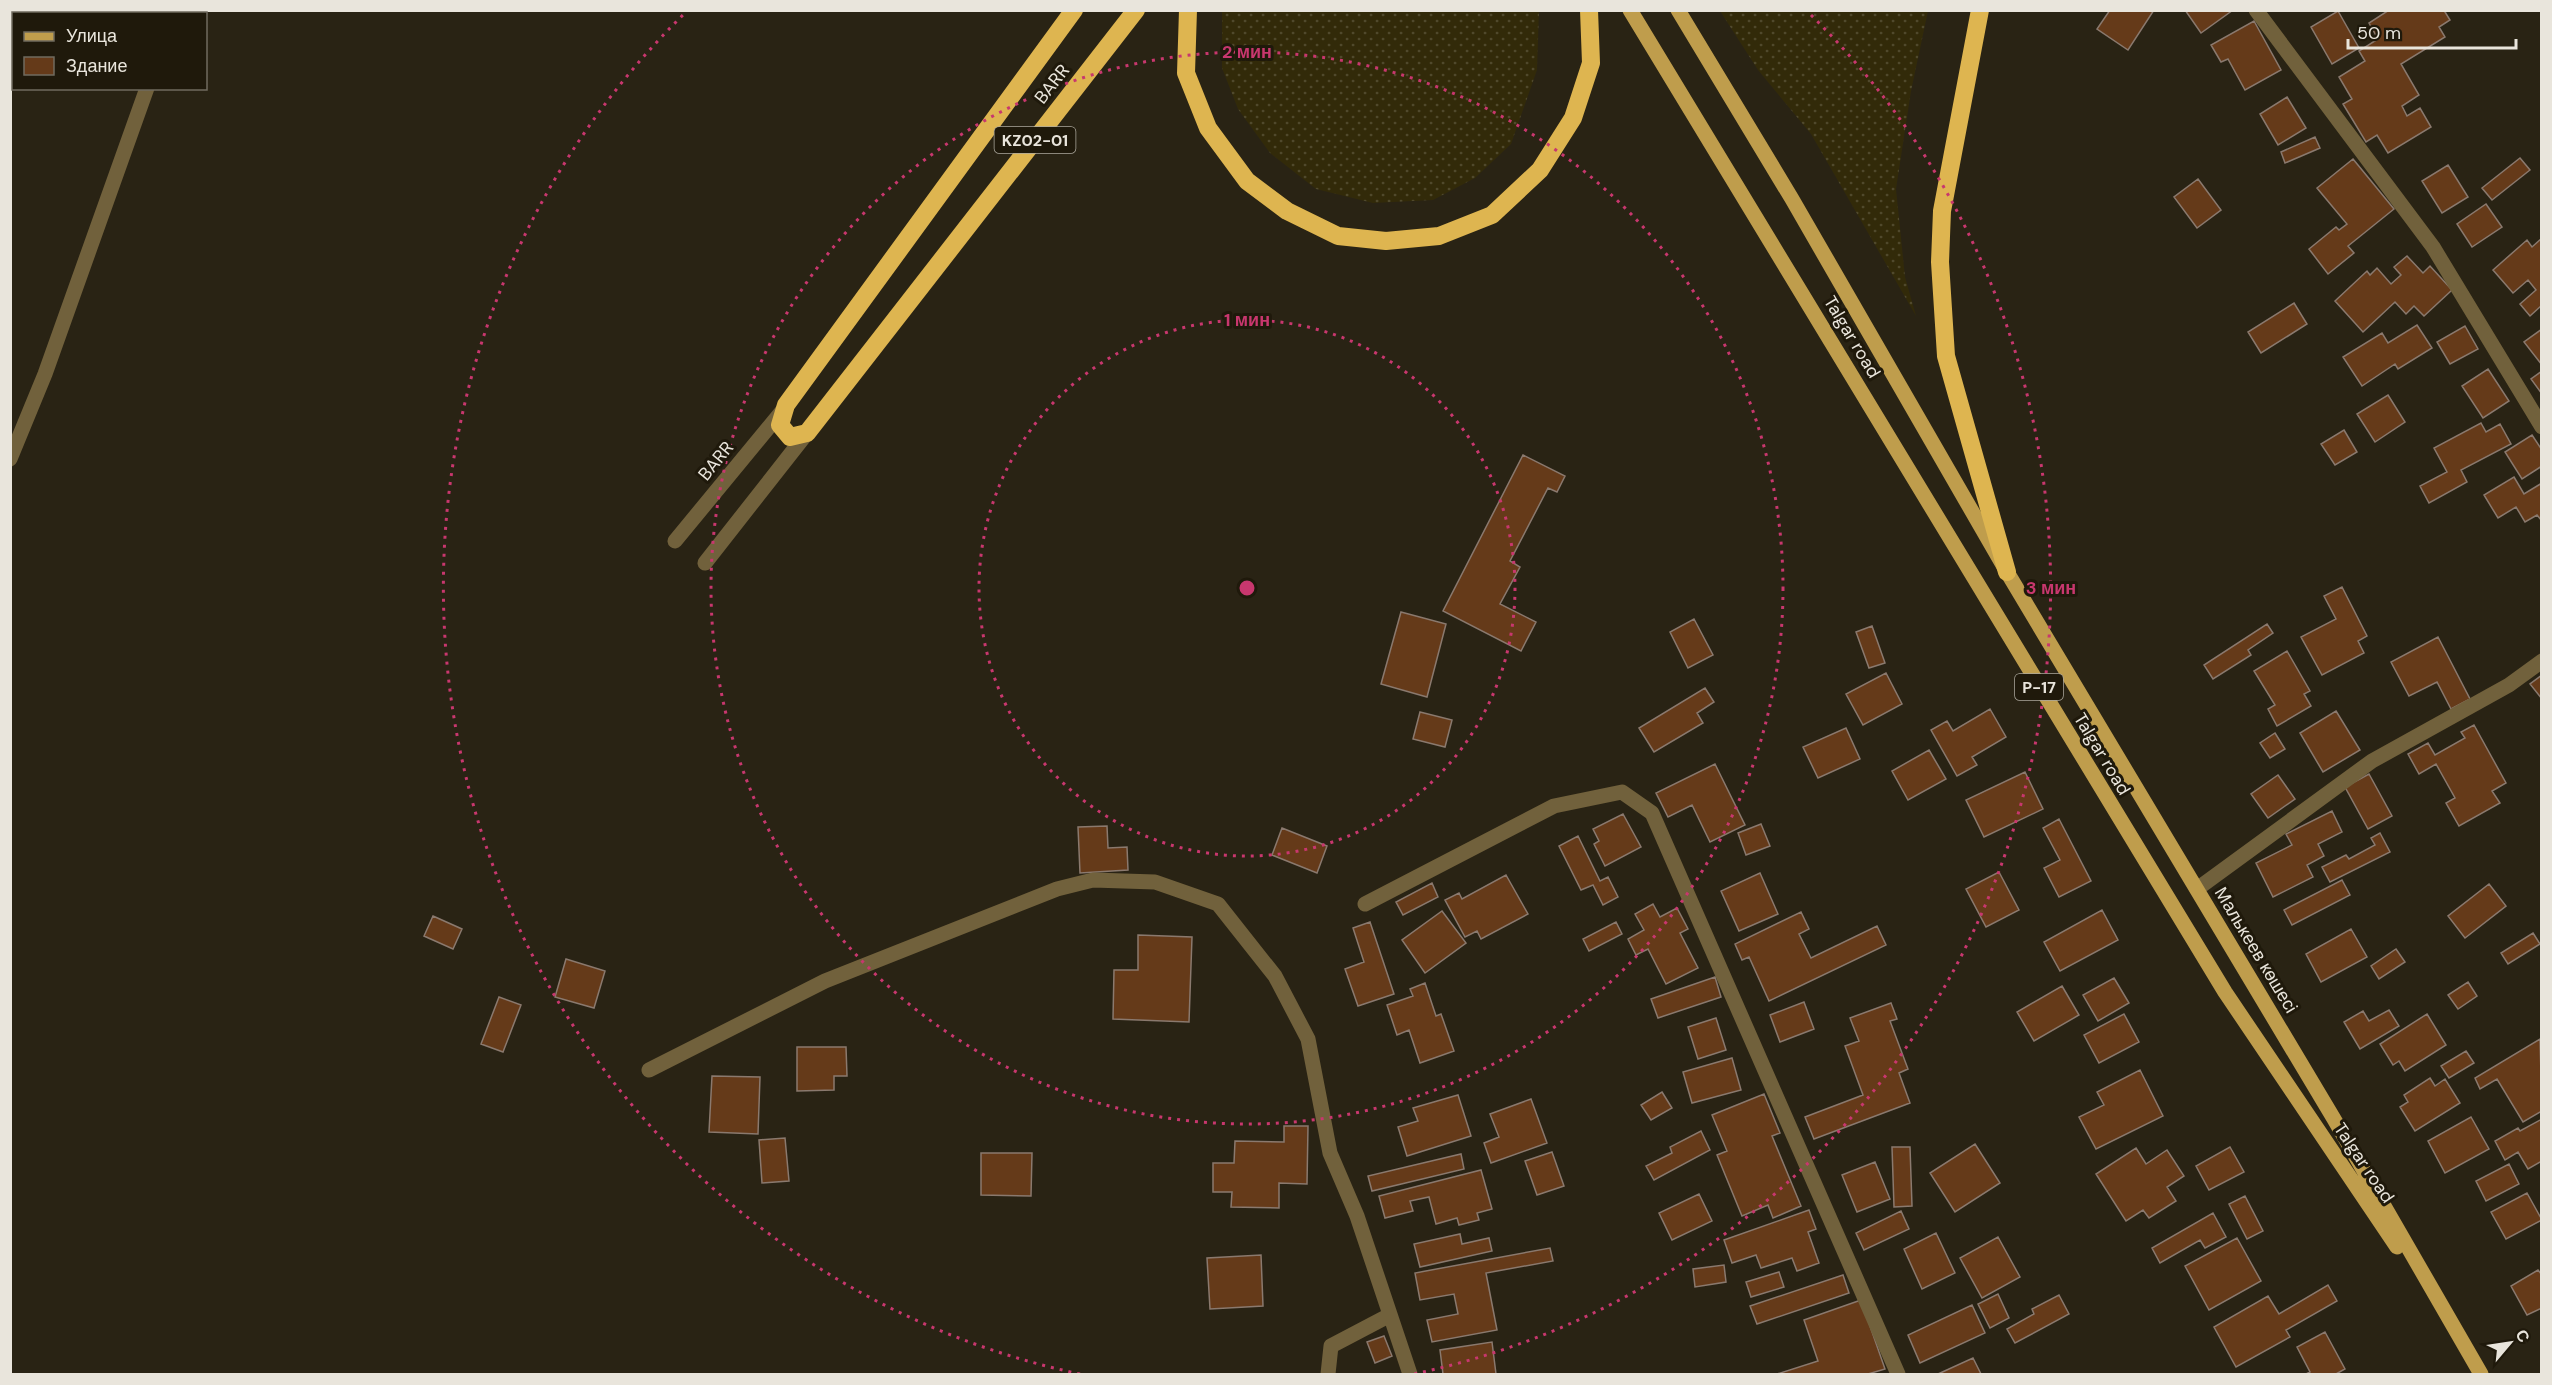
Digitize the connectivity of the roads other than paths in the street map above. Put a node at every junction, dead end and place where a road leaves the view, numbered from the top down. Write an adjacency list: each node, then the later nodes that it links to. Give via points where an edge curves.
1 (1074, 10): 10 (highway, BARR / KZ02-01)
2 (1136, 10): 12 (highway, BARR / KZ02-01)
3 (1188, 10): 4 (highway, via 1186,73 1208,128 1247,182 1287,212 1338,236 1386,241 1439,236 1492,215 1540,170 1573,118 1591,63)
4 (1589, 10)
5 (1629, 10): 22 (main road, Talgar road / P-17, via 2225,992)
6 (1678, 10): 16 (main road, Talgar road)
7 (1980, 10): 16 (highway, via 1942,211 1940,262 1946,356)
8 (2256, 10): 11 (street, via 2433,247)
9 (146, 90): 13 (street, via 45,374)
10 (786, 405): 12 (highway, via 780,425 786,434 790,437); 14 (street, BARR / KZ02-01)
11 (2541, 427)
12 (807, 433): 15 (street, KZ02-01)
13 (10, 459)
14 (675, 541)
15 (705, 563)
16 (2007, 572): 18 (main road, Малькеев көшесі)
17 (2541, 661): 18 (street, via 2509,685 2372,761)
18 (2197, 890): 22 (main road, Малькеев көшесі)
19 (1365, 904): 25 (street, via 1554,806 1622,792 1652,813)
20 (649, 1070): 21 (street, via 825,981 1057,889 1093,880 1155,882 1218,904 1275,976 1308,1039 1330,1153 1357,1216)
21 (1390, 1315): 23 (street, via 1331,1346); 24 (street)
22 (2467, 1352): 26 (main road)
23 (1328, 1374)
24 (1410, 1374)
25 (1898, 1374)
26 (2481, 1374)

